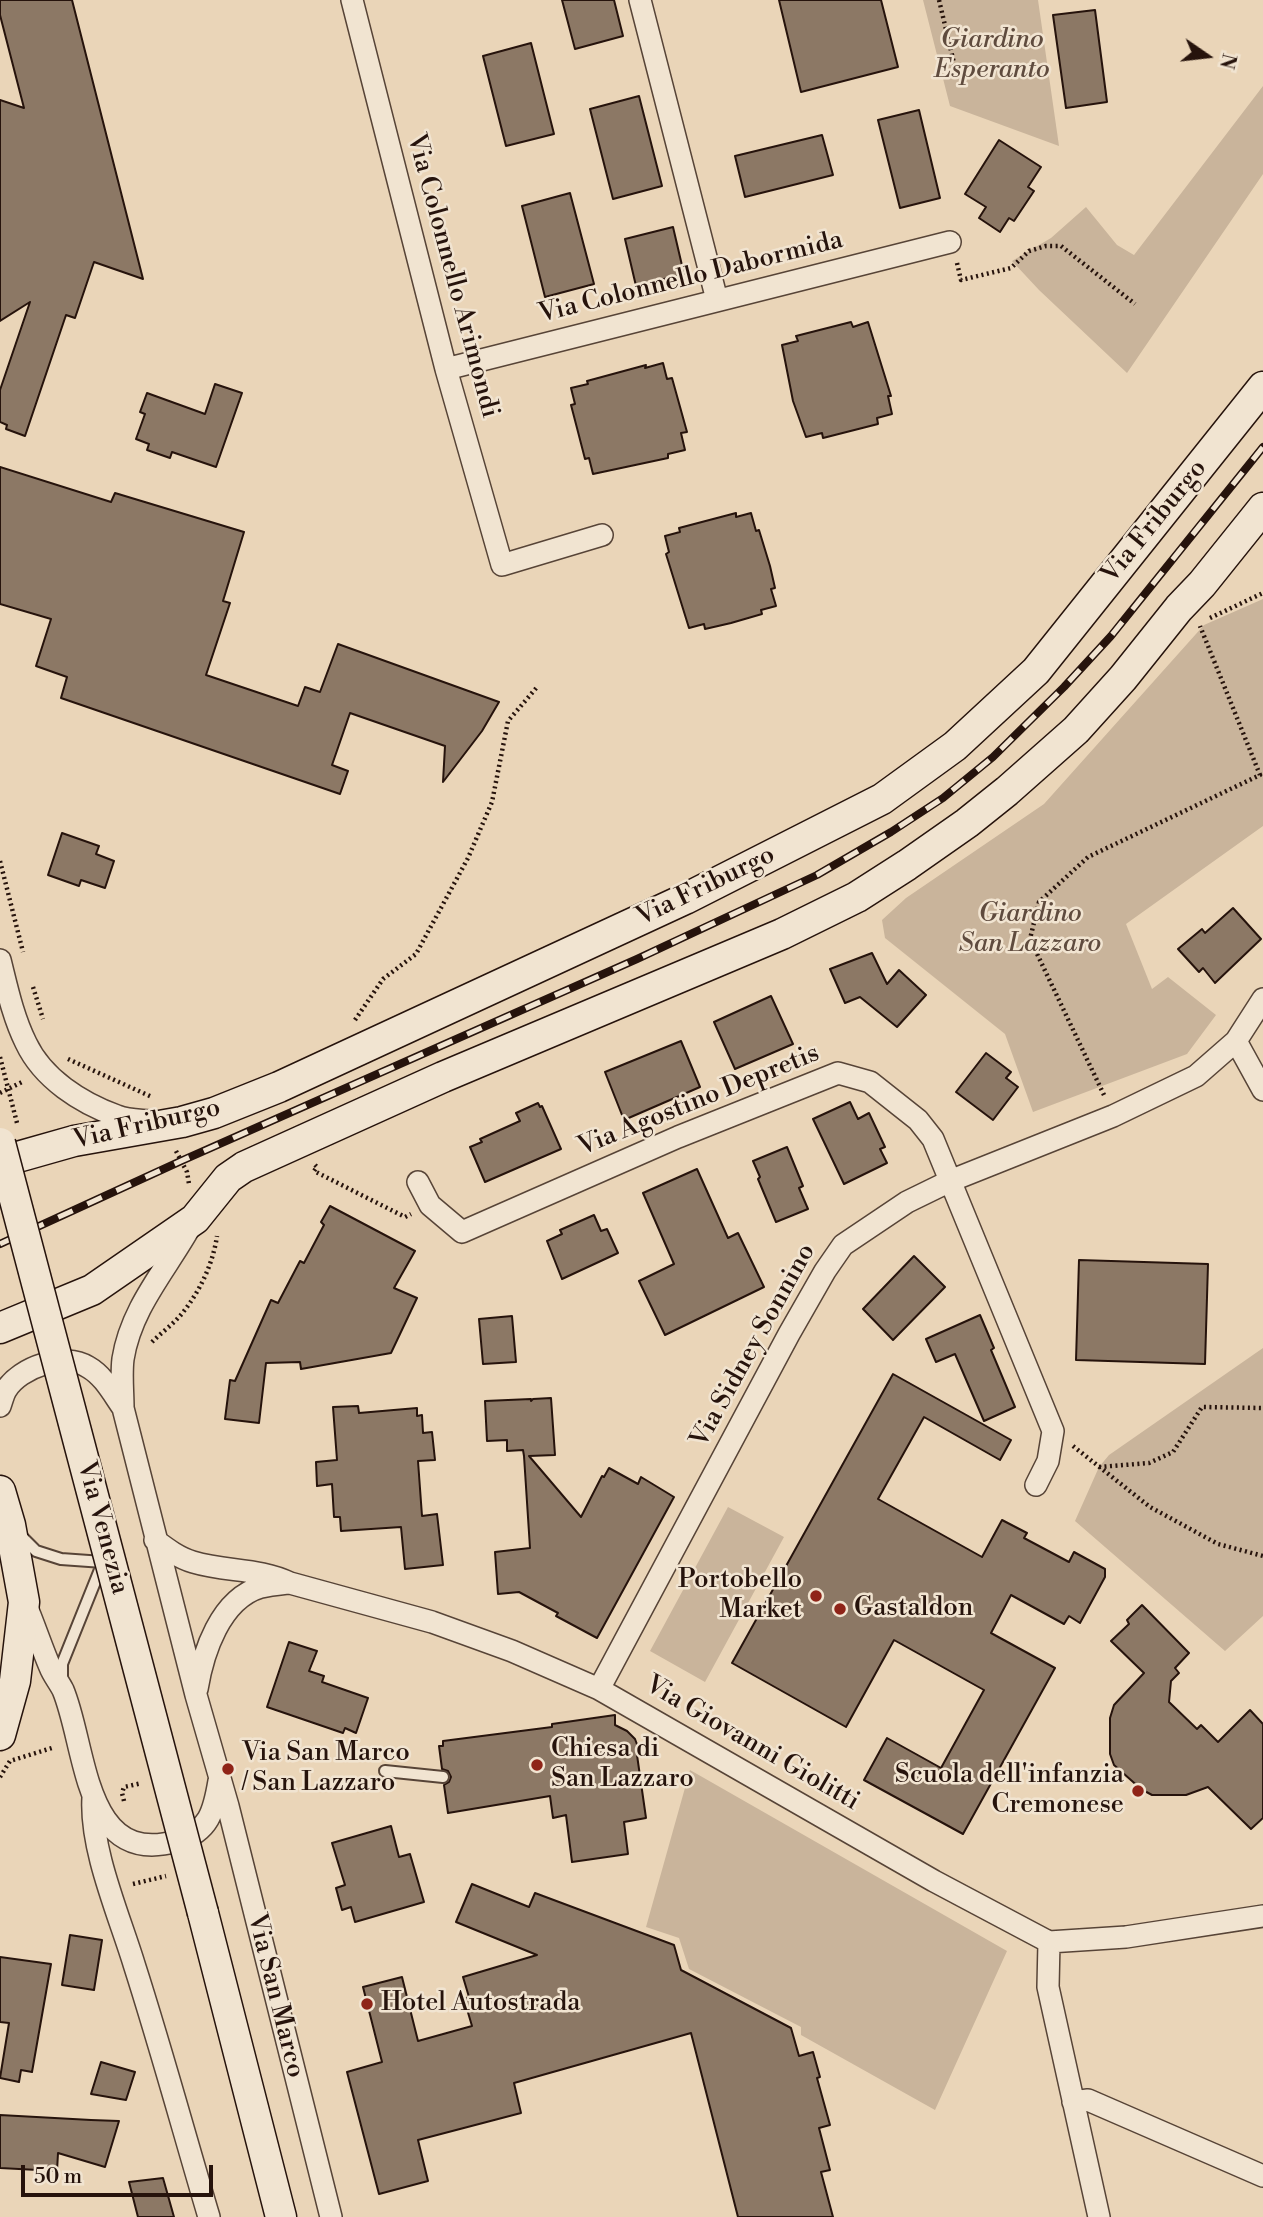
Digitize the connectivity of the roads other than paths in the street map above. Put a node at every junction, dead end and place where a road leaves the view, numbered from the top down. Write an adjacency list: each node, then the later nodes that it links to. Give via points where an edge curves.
1 (352, 0): 5 (street, Via Colonnello Arimondi)
2 (640, 0): 4 (street)
3 (950, 242): 4 (street, Via Colonnello Dabormida)
4 (718, 300): 5 (street, Via Colonnello Dabormida)
5 (446, 369): 9 (street, Via Colonnello Arimondi, via 502,565)
6 (1263, 387): 15 (street, Via Friburgo, via 1036,671 955,746 881,799 685,899 279,1087 214,1113)
7 (1263, 509): 10 (street)
8 (1263, 533): 10 (street)
9 (602, 535)
10 (1202, 584): 20 (street, via 1076,730 967,824 857,897 782,934 244,1167 229,1178)
11 (1, 969): 15 (street, via 26,1044 60,1085 119,1117)
12 (1263, 999): 13 (street, Via Sidney Sonnino)
13 (1236, 1041): 14 (street); 18 (street, Via Sidney Sonnino, via 1196,1076 1113,1116)
14 (1263, 1090)
15 (167, 1122): 17 (street, Via Friburgo)
16 (0, 1143): 43 (street, Via Venezia, bridge)
17 (0, 1162)
18 (950, 1181): 19 (street, Via Agostino Depretis, via 933,1139 918,1120 870,1082 838,1073 462,1232 430,1205); 25 (street, Via Agostino Depretis, via 1054,1430 1048,1461); 34 (street, Via Sidney Sonnino, via 907,1202 843,1245 825,1271)
19 (418, 1182)
20 (201, 1214): 21 (street, via 92,1290); 24 (street, Via San Marco, via 147,1294 127,1341)
21 (0, 1328)
22 (57, 1385): 29 (lane)
23 (0, 1406): 24 (street, Via San Marco, via 6,1390 20,1375 64,1361 89,1367)
24 (122, 1408): 28 (street, Via San Marco)
25 (1036, 1485)
26 (0, 1491): 27 (street, Via San Marco)
27 (10, 1525): 29 (lane, via 36,1551 61,1559); 31 (street, Via San Marco)
28 (155, 1540): 30 (street, Via Giovanni Giolitti, via 192,1562 273,1575); 36 (street, Via San Marco)
29 (103, 1562): 35 (lane, via 62,1664); 42 (lane)
30 (290, 1583): 34 (street, Via Giovanni Giolitti, via 432,1622); 36 (street, Via Giovanni Giolitti, via 259,1587 223,1617 202,1661)
31 (24, 1602): 32 (street); 35 (street, Via San Marco)
32 (19, 1646): 33 (street); 37 (street)
33 (0, 1675)
34 (599, 1689): 45 (street, Via Giovanni Giolitti)
35 (63, 1691): 41 (street, Via San Marco)
36 (196, 1695): 39 (street, Via San Marco)
37 (0, 1735)
38 (386, 1771): 40 (lane)
39 (220, 1776): 41 (street, Via San Marco, via 208,1822 193,1836 159,1845 125,1840 112,1829); 50 (street, Via San Marco)
40 (443, 1777)
41 (93, 1798): 48 (street, Via San Marco, via 92,1819 110,1891)
42 (168, 1811)
43 (204, 1913): 49 (street, Via San Marco)
44 (1263, 1916): 45 (street, via 1126,1937)
45 (1049, 1942): 46 (street, via 1048,1987)
46 (1073, 2102): 47 (street, via 1088,2100); 51 (street)
47 (1263, 2176)
48 (209, 2217)
49 (281, 2217)
50 (331, 2217)
51 (1099, 2217)

